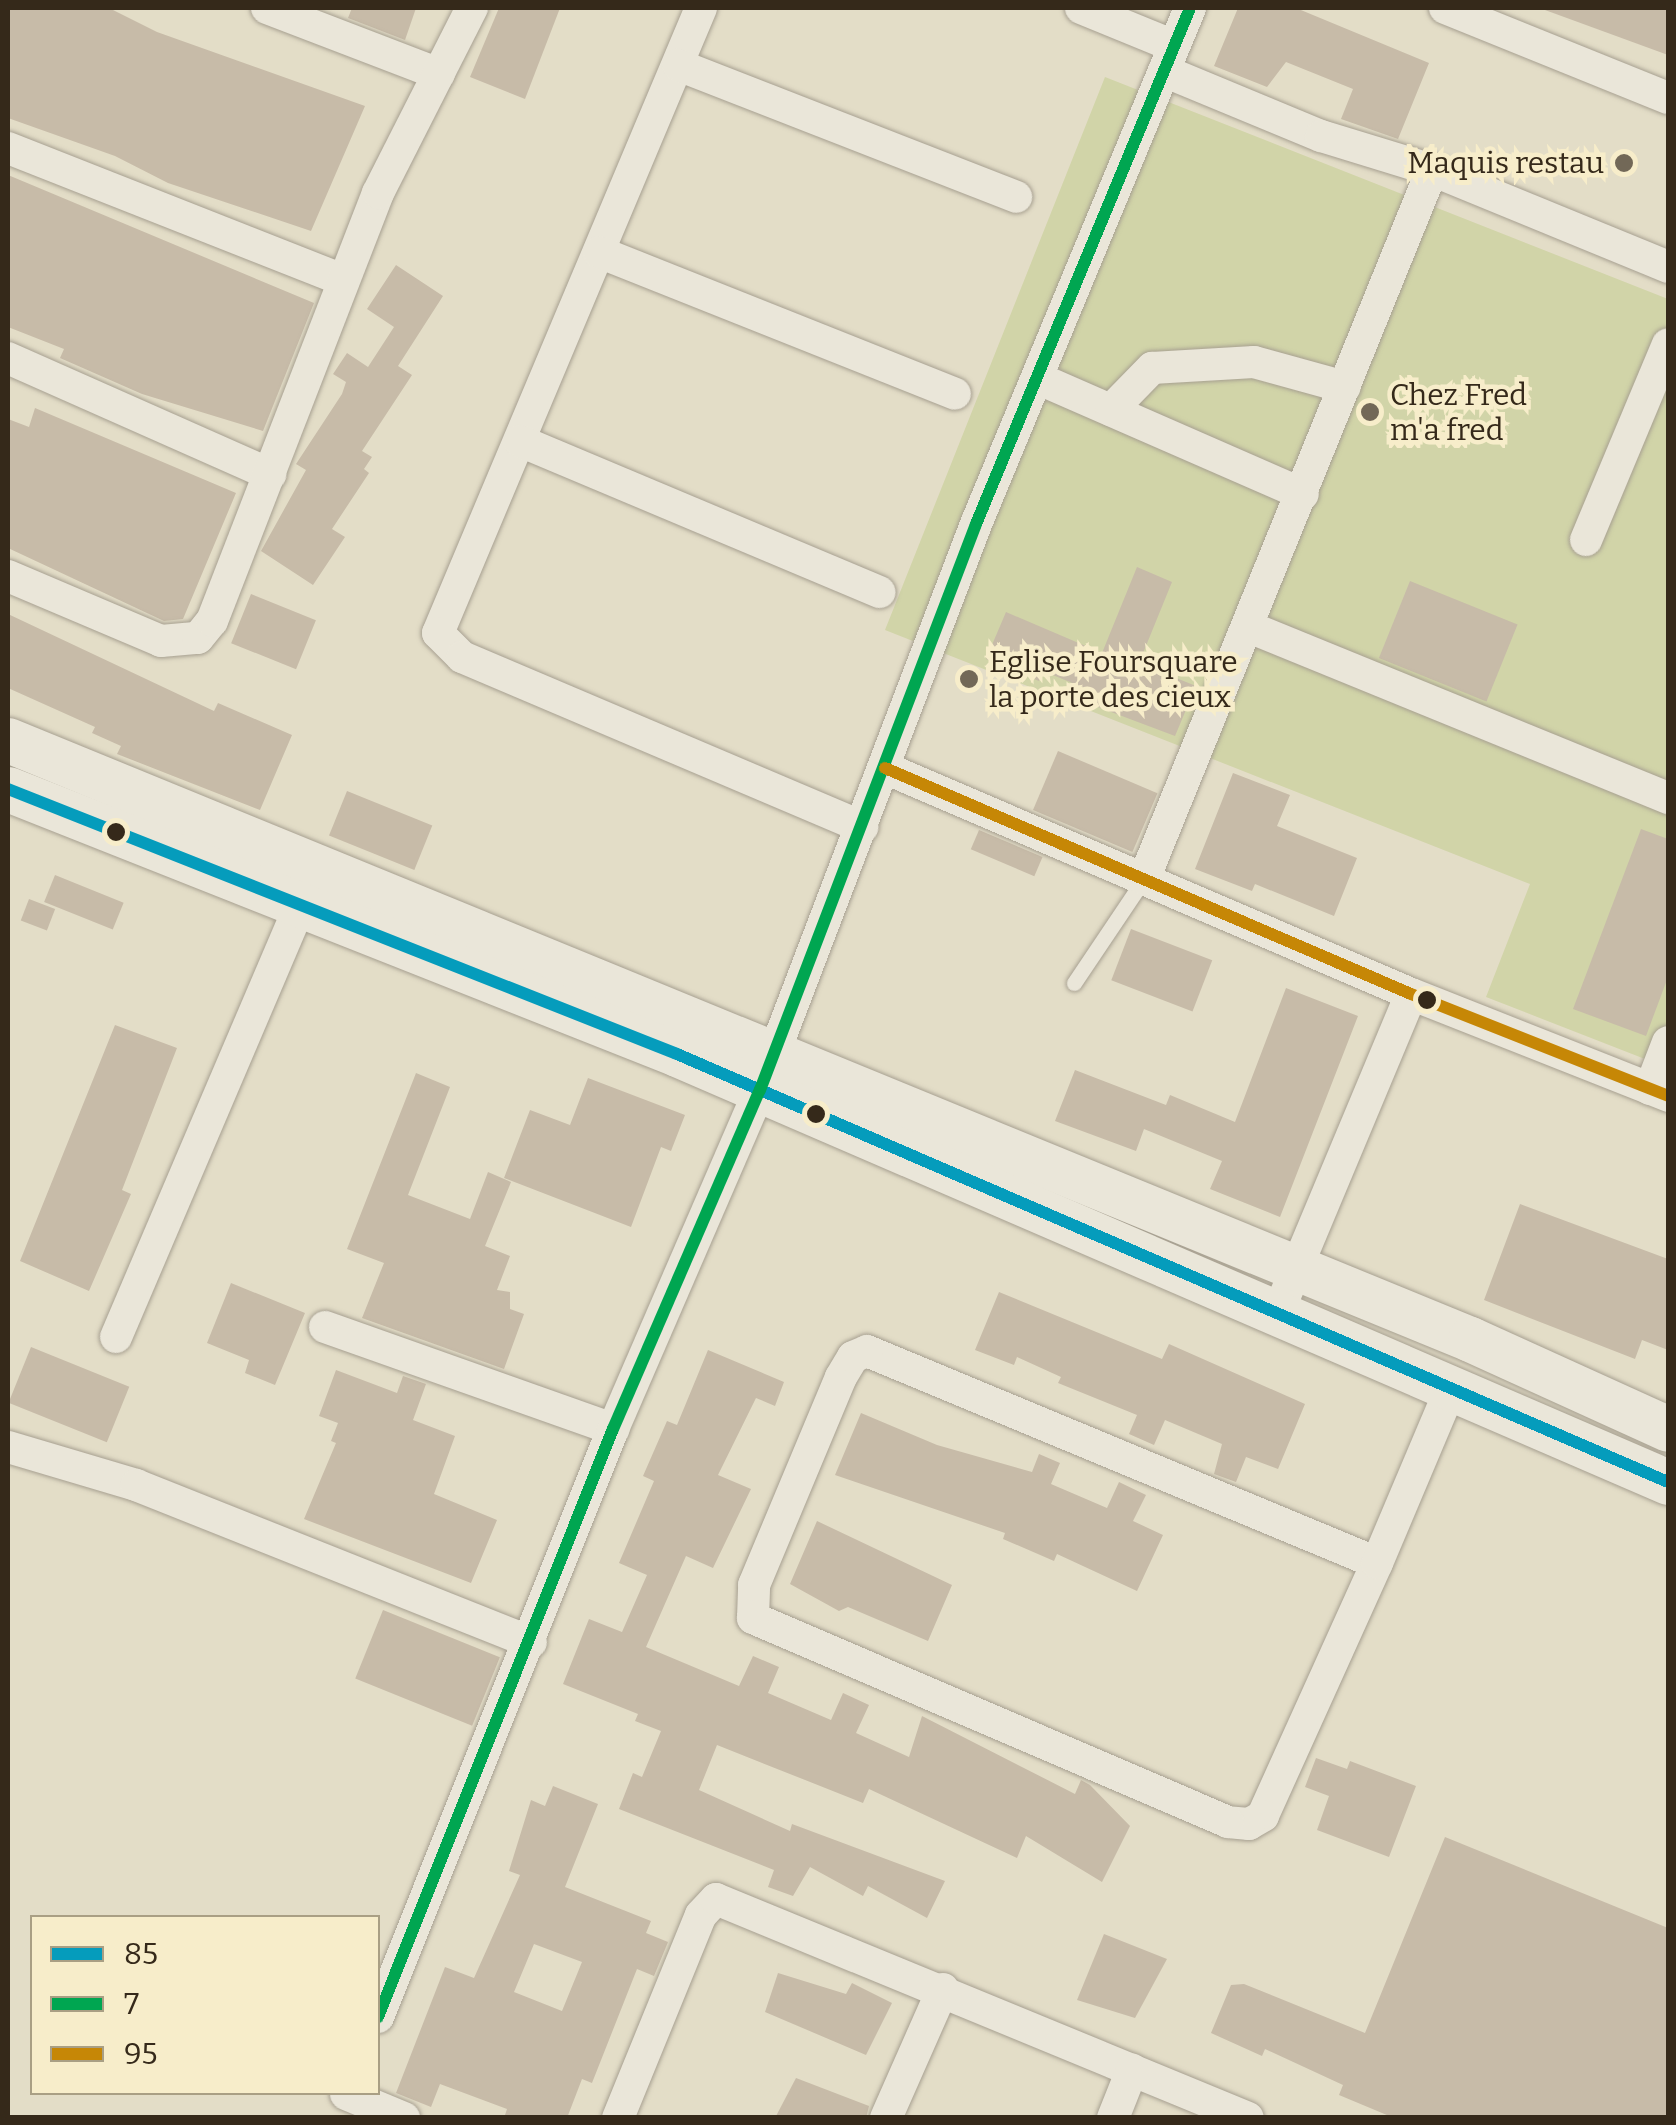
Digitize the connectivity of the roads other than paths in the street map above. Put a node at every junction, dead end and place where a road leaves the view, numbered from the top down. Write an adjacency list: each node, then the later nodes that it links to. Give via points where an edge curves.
1 (267, 8): 9 (street)
2 (472, 8): 9 (street)
3 (701, 8): 8 (street)
4 (1081, 8): 7 (street)
5 (1190, 8): 7 (street)
6 (1445, 8): 10 (street)
7 (1169, 58): 12 (street, via 1321,136); 19 (street)
8 (678, 66): 13 (street); 14 (street)
9 (439, 74): 16 (street)
10 (1668, 98)
11 (8, 148): 16 (street)
12 (1432, 170): 15 (street); 20 (street)
13 (1016, 197)
14 (600, 252): 21 (street); 23 (street)
15 (1668, 267)
16 (343, 280): 24 (street)
17 (1668, 344): 26 (street)
18 (8, 358): 24 (street)
19 (1038, 378): 22 (street); 31 (street)
20 (1346, 388): 22 (street, via 1254,362 1152,368); 25 (street)
21 (955, 394)
22 (1111, 410): 25 (street)
23 (520, 441): 28 (street); 34 (street, via 438,634 462,657)
24 (270, 474): 27 (street, via 228,595 198,638 161,641)
25 (1303, 494): 29 (street)
26 (1586, 540)
27 (8, 576)
28 (880, 592)
29 (1250, 628): 33 (street); 35 (street)
30 (8, 740): 40 (main road)
31 (886, 768): 34 (street); 35 (street)
32 (8, 789): 36 (main road)
33 (1668, 798)
34 (862, 827): 40 (street)
35 (1144, 880): 37 (lane); 38 (street)
36 (299, 907): 40 (main road); 44 (street)
37 (1074, 983)
38 (1411, 994): 41 (street); 42 (street)
39 (1668, 1042): 41 (street)
40 (767, 1072): 42 (main road); 46 (street)
41 (1659, 1092)
42 (1288, 1290): 45 (main road); 47 (main road)
43 (324, 1327): 46 (street)
44 (116, 1337)
45 (1453, 1383): 49 (main road); 50 (street)
46 (614, 1429): 51 (street)
47 (1668, 1429)
48 (8, 1447): 51 (street, via 136,1485)
49 (1668, 1482)
50 (1377, 1563): 50 (street, via 1283,1782 1263,1816 1249,1824 1228,1822 768,1629 753,1618 751,1607 841,1377 853,1357 867,1351)
51 (530, 1642): 53 (street)
52 (943, 1989): 54 (street); 57 (street, via 711,1900); 58 (street)
53 (380, 2012)
54 (1132, 2070): 59 (street); 60 (street)
55 (351, 2095): 56 (street)
56 (404, 2118)
57 (618, 2118)
58 (886, 2118)
59 (1112, 2118)
60 (1248, 2118)

